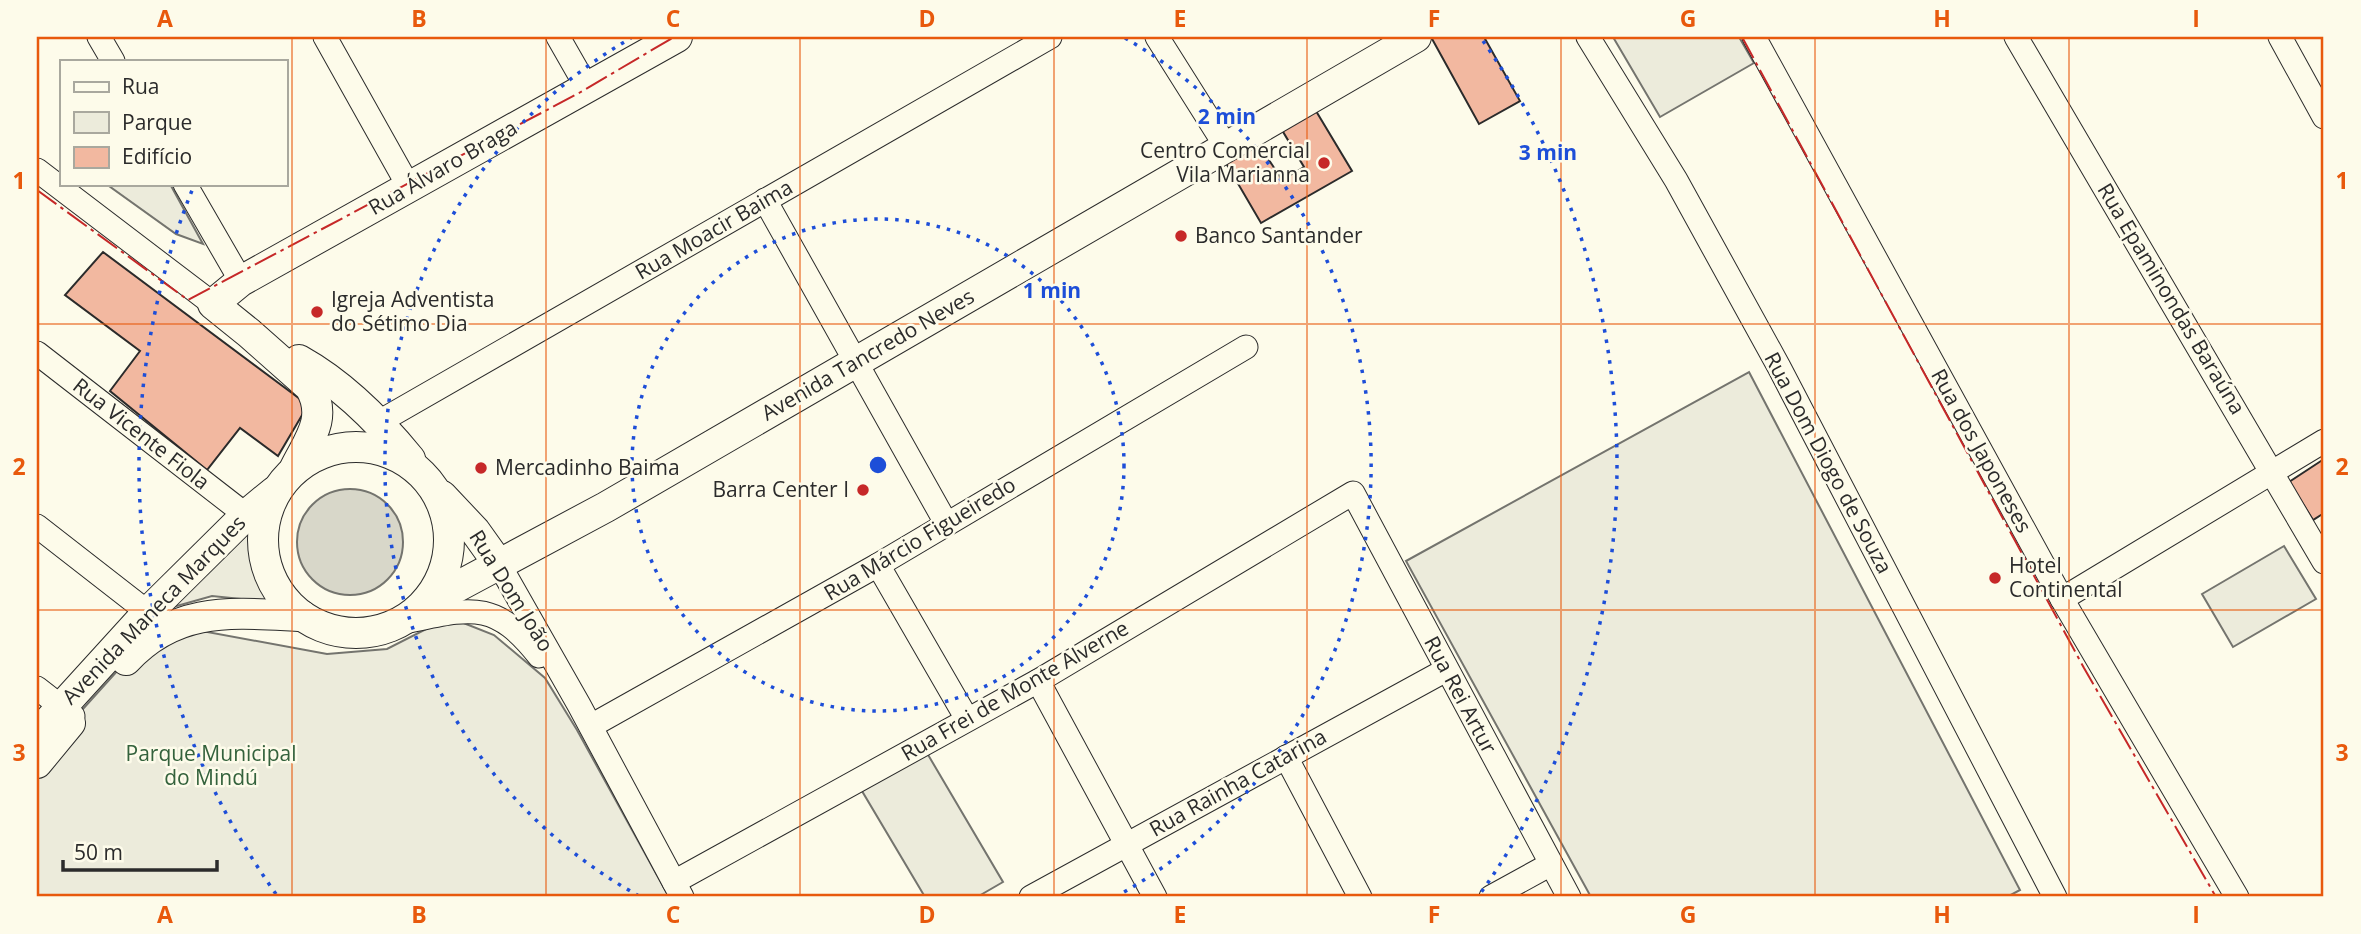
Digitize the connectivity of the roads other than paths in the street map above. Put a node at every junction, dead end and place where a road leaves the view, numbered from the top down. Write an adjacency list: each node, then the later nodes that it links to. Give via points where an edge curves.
1 (99, 37): 12 (street)
2 (325, 37): 18 (street)
3 (558, 37): 13 (street)
4 (677, 37): 13 (main road, Rua Álvaro Braga)
5 (1050, 37): 19 (street, Rua Moacir Baima)
6 (1157, 37): 15 (street)
7 (1416, 37): 15 (main road, Avenida Tancredo Neves)
8 (1588, 37): 62 (street, Rua Dom Diogo de Souza, via 1676,180 1779,367)
9 (1754, 37): 39 (street, Rua dos Japoneses)
10 (2016, 37): 29 (street, Rua Epaminondas Baraúna)
11 (2280, 37): 14 (street)
12 (112, 60)
13 (586, 86): 18 (main road, Rua Álvaro Braga)
14 (2324, 117)
15 (1227, 148): 25 (main road, Avenida Tancredo Neves)
16 (37, 170): 21 (street)
17 (186, 186): 20 (street)
18 (409, 187): 20 (main road, Rua Álvaro Braga)
19 (765, 200): 25 (street); 26 (street, Rua Moacir Baima)
20 (241, 281): 21 (main road, Rua Álvaro Braga)
21 (213, 304): 22 (main road)
22 (250, 333): 26 (main road, via 305,363); 28 (main road, via 310,387 317,399 317,424)
23 (1246, 347): 34 (street, Rua Márcio Figueiredo)
24 (37, 353): 33 (street, Rua Vicente Fiola)
25 (856, 362): 34 (street); 38 (main road, Avenida Tancredo Neves)
26 (379, 422): 30 (main road)
27 (2324, 441): 29 (street)
28 (295, 468): 30 (main road, via 335,448 357,446 400,457); 31 (main road)
29 (2273, 471): 36 (street, Rua Epaminondas Baraúna); 39 (street)
30 (425, 478): 38 (main road, Rua Dom João, via 475,531); 40 (main road, via 443,505 449,547 446,568)
31 (276, 491): 33 (main road, Avenida Maneca Marques); 41 (main road, via 266,512 264,559 284,600)
32 (1353, 493): 44 (street, Rua Rei Artur); 45 (street, Rua Frei de Monte Alverne)
33 (246, 515): 42 (main road, Avenida Maneca Marques)
34 (946, 523): 37 (street, Rua Márcio Figueiredo)
35 (37, 526): 42 (street)
36 (2324, 562)
37 (878, 565): 49 (street); 50 (street, Rua Márcio Figueiredo)
38 (499, 566): 40 (main road, Avenida Tancredo Neves); 47 (street, Rua Dom João)
39 (2062, 599): 63 (street, Rua dos Japoneses)
40 (425, 604): 43 (main road)
41 (302, 616): 42 (main road, Avenida Maneca Marques, via 224,613); 43 (main road, via 340,632 371,632)
42 (157, 619): 48 (main road, Avenida Maneca Marques)
43 (400, 623): 47 (street, Rua Dom João, via 471,611 490,614 511,625 528,642)
44 (1446, 670): 52 (street, Rua Rainha Catarina); 55 (street, Rua Rei Artur)
45 (1038, 681): 49 (street, Rua Frei de Monte Alverne); 54 (street)
46 (37, 688): 48 (street)
47 (579, 705): 50 (street, Rua Dom João)
48 (67, 712): 51 (main road, Avenida Maneca Marques); 53 (main road, Avenida Maneca Marques)
49 (967, 719): 56 (street, Rua Frei de Monte Alverne)
50 (591, 726): 56 (street, Rua Dom João)
51 (37, 734)
52 (1286, 757): 54 (street, Rua Rainha Catarina); 59 (street)
53 (37, 763)
54 (1127, 844): 57 (street, Rua Rainha Catarina); 58 (street)
55 (1551, 863): 60 (street); 61 (street, Rua Rei Artur)
56 (678, 889)
57 (1031, 897)
58 (1155, 897)
59 (1360, 897)
60 (1491, 897)
61 (1569, 897)
62 (2055, 897)
63 (2237, 897)

